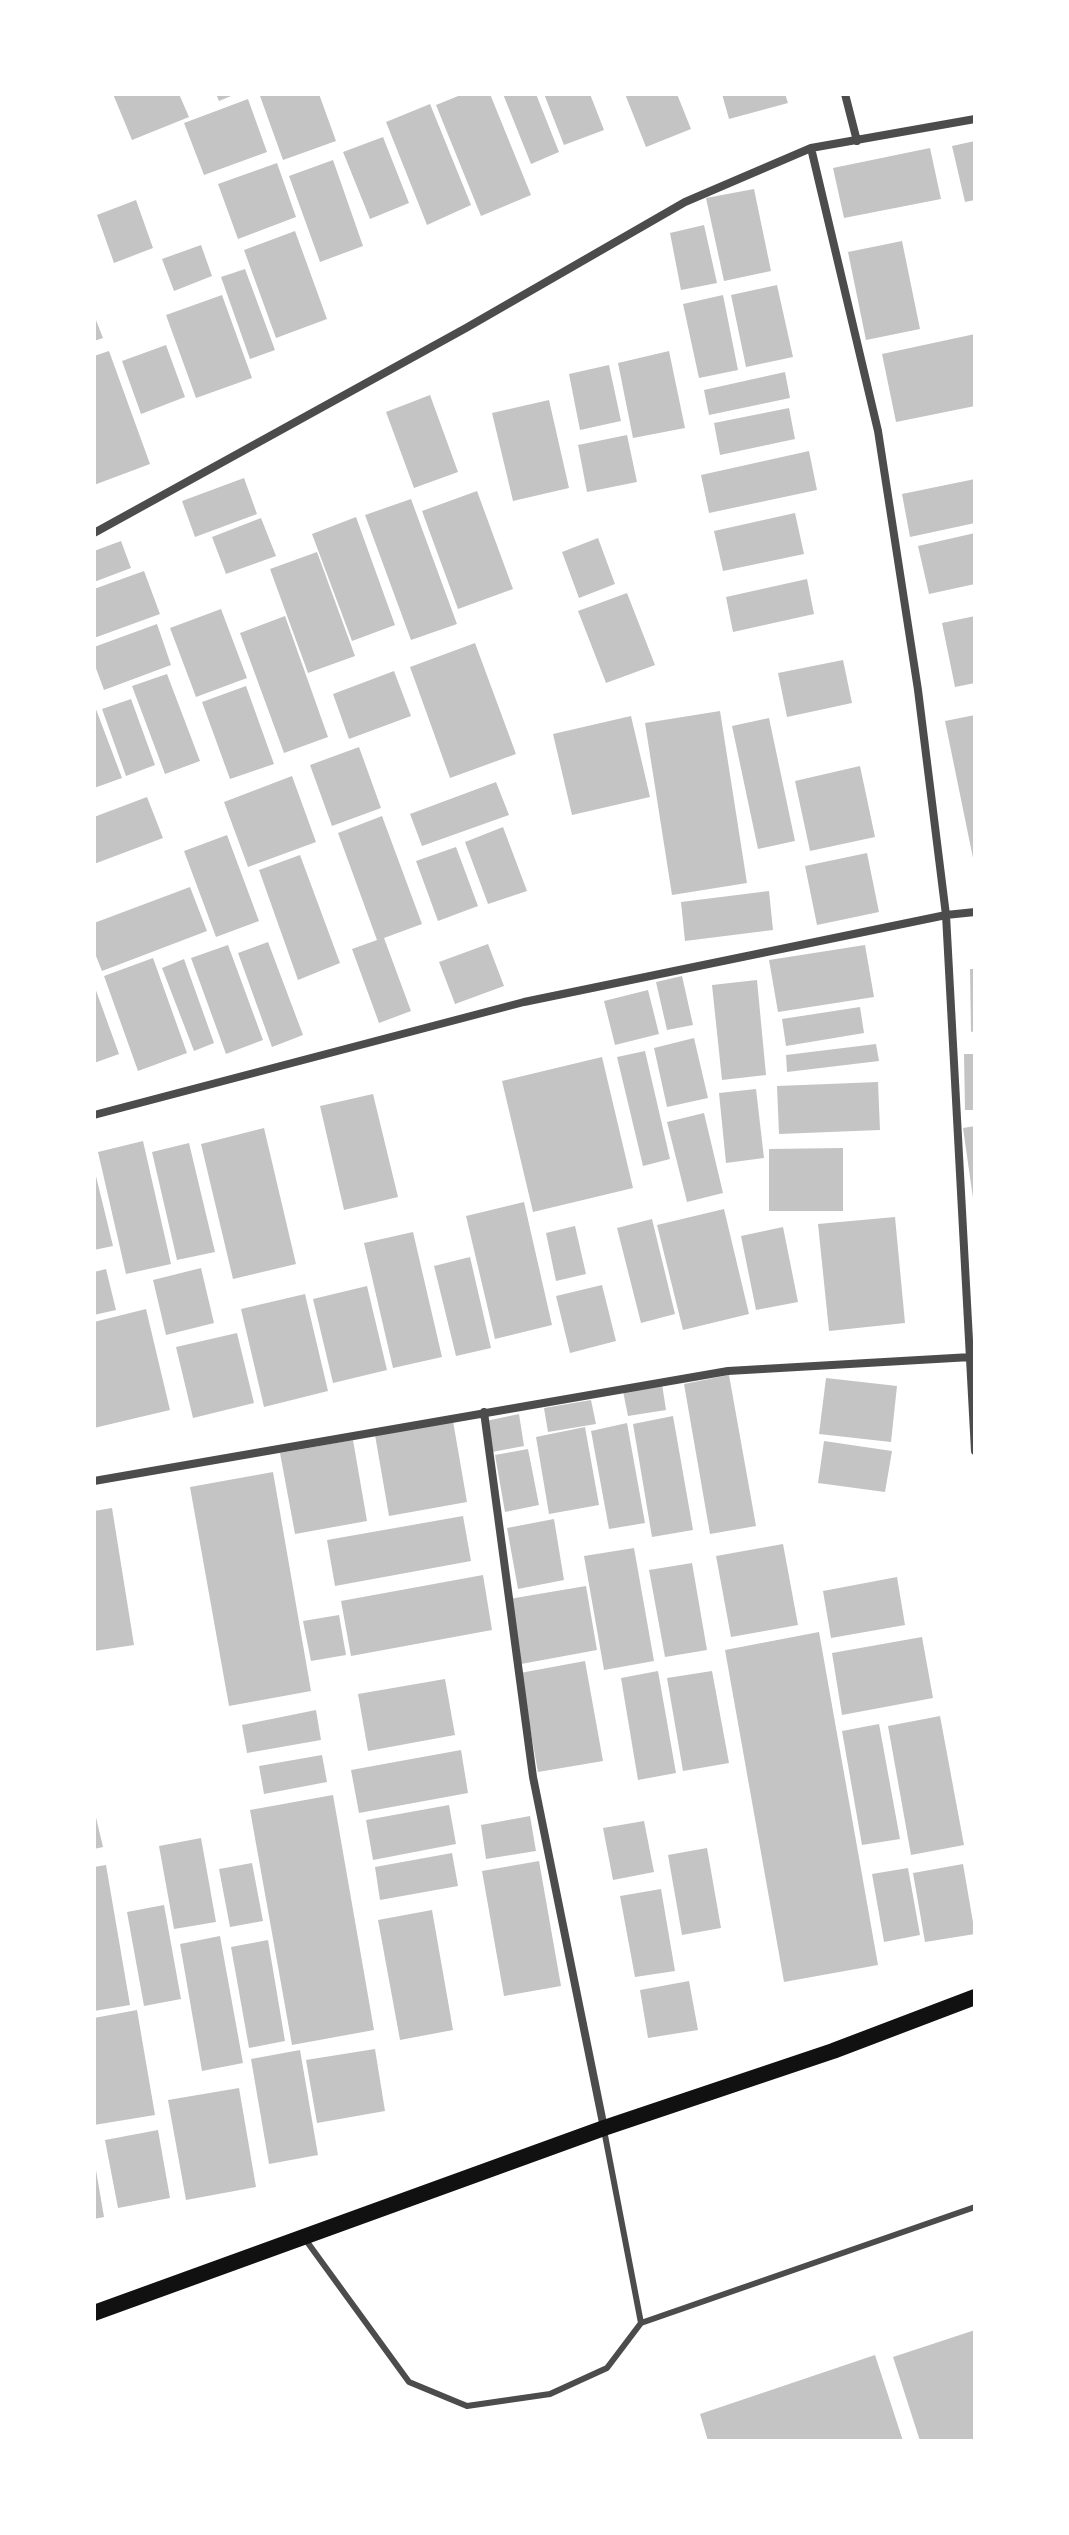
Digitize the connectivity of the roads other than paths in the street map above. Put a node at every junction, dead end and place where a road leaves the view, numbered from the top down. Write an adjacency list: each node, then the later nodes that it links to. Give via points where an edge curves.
1 (845, 94): 3 (street)
2 (975, 119): 3 (street)
3 (857, 141): 4 (street)
4 (811, 148): 5 (street, via 685,202); 7 (street, via 878,431)
5 (94, 533)
6 (975, 912): 7 (street)
7 (946, 915): 8 (street, via 524,1002); 9 (street)
8 (94, 1115)
9 (963, 1264): 10 (street); 11 (street)
10 (975, 1265)
11 (971, 1357): 12 (street, via 728,1371); 13 (street)
12 (484, 1412): 14 (street); 16 (street, via 533,1777)
13 (975, 1451)
14 (94, 1481)
15 (975, 1997): 16 (main road)
16 (604, 2128): 18 (main road); 20 (lane)
17 (975, 2207): 20 (lane)
18 (303, 2236): 19 (main road); 20 (lane, via 409,2382 467,2406 550,2394 607,2368)
19 (94, 2313)
20 (641, 2323)

